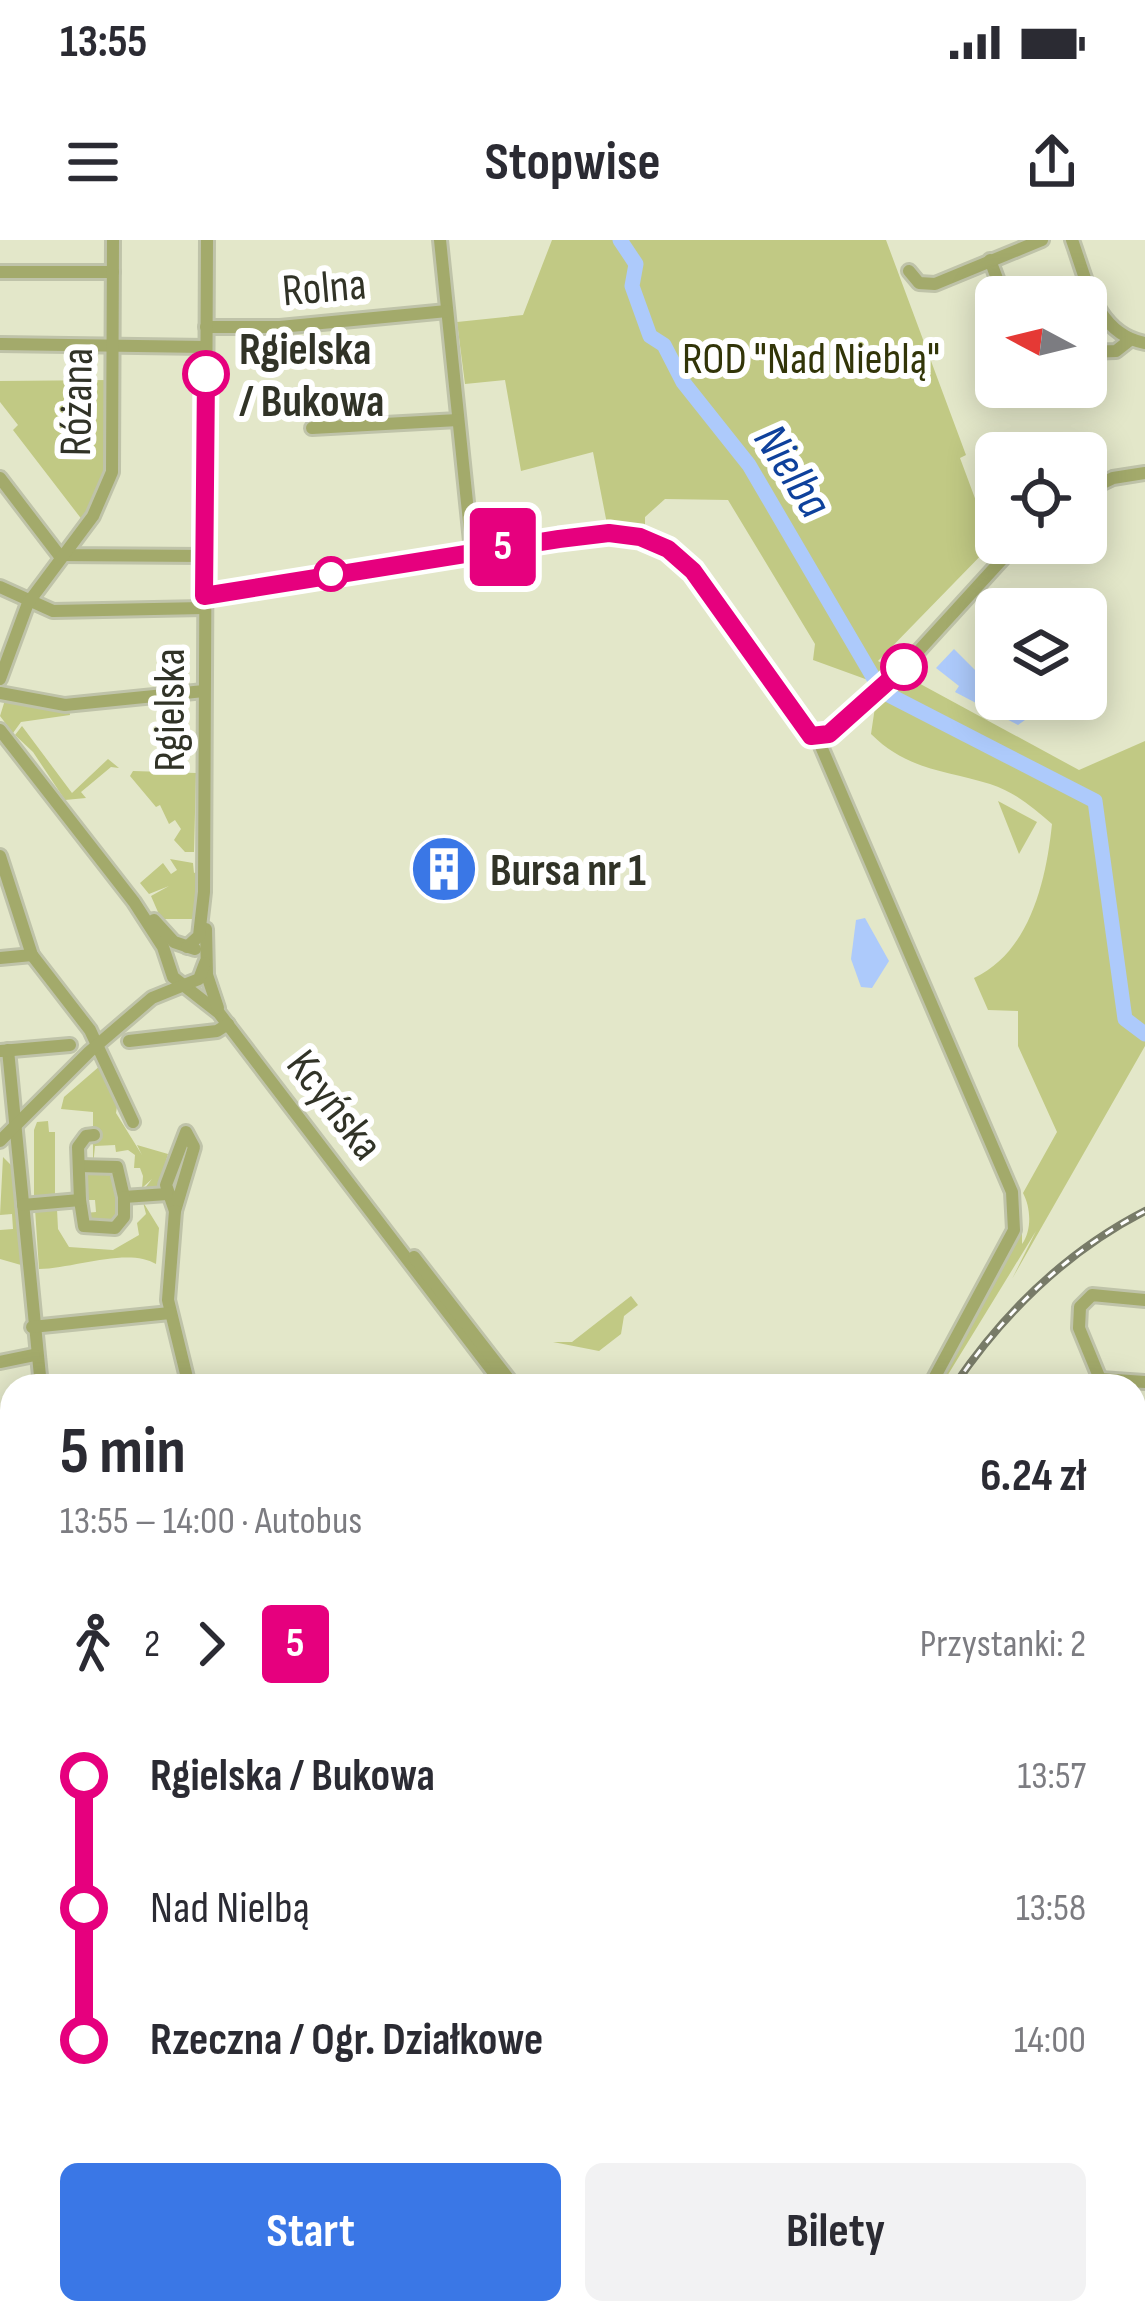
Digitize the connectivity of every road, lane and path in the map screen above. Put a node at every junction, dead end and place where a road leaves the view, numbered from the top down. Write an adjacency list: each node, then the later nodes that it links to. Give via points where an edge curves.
1 (113, 240): 9 (street, Różana)
2 (207, 240): 12 (street, Rgielska)
3 (440, 240): 11 (street)
4 (1042, 240): 6 (street)
5 (1072, 240): 13 (street, via 1097,307)
6 (991, 260): 7 (street, via 935,284); 10 (street)
7 (909, 271)
8 (0, 272): 9 (street)
9 (113, 272): 16 (street, Różana)
10 (997, 276)
11 (447, 311): 12 (street, Rolna); 19 (street)
12 (206, 327): 17 (street, Rgielska)
13 (1130, 340): 15 (street); 18 (street)
14 (0, 344): 16 (street)
15 (1145, 344)
16 (113, 345): 17 (street); 25 (street, Różana, via 112,472 93,516)
17 (206, 347): 26 (street, Rgielska)
18 (1107, 351)
19 (458, 419): 20 (street); 24 (street)
20 (312, 428)
21 (1145, 472): 23 (street)
22 (0, 478): 25 (street)
23 (1107, 481)
24 (472, 551): 29 (street); 35 (street, via 609,533 661,545 693,571 803,729)
25 (59, 555): 26 (street); 30 (street, Różana)
26 (204, 556): 29 (street, Rgielska)
27 (999, 564): 35 (street, via 893,679)
28 (0, 587): 30 (street)
29 (204, 602): 30 (street, via 53,611); 32 (street, Rgielska)
30 (28, 603): 31 (street, Różana)
31 (0, 679)
32 (204, 691): 33 (street, via 65,705); 37 (street, Rgielska)
33 (0, 693)
34 (0, 730): 38 (street)
35 (817, 737): 71 (street, via 1015,1204 1008,1243)
36 (1, 866): 40 (street)
37 (204, 892): 39 (street, Rgielska, via 201,931); 42 (street, Rgielska)
38 (134, 902): 39 (street); 43 (street)
39 (186, 947): 42 (street); 43 (street)
40 (32, 955): 41 (street); 49 (street)
41 (0, 958)
42 (205, 963): 44 (street, via 199,980); 46 (street, Kcyńska)
43 (169, 966): 44 (street); 45 (street)
44 (184, 983): 45 (street); 46 (street, Kcyńska)
45 (152, 998): 49 (street)
46 (224, 1018): 47 (street, via 217,1031); 61 (street, Kcyńska)
47 (129, 1041)
48 (70, 1045): 50 (street)
49 (96, 1045): 51 (street); 52 (street)
50 (4, 1051): 52 (street)
51 (133, 1122)
52 (16, 1126): 54 (street); 59 (street)
53 (94, 1135): 55 (street, via 81,1140)
54 (0, 1142)
55 (79, 1166): 57 (street, via 117,1167); 58 (street)
56 (167, 1194): 57 (street); 60 (street); 60 (street, via 178,1139 188,1132 194,1147)
57 (124, 1197): 58 (street, via 115,1228 84,1226)
58 (80, 1200): 59 (street)
59 (23, 1205): 64 (street)
60 (175, 1210): 63 (street)
61 (396, 1240): 69 (street, Kcyńska); 70 (street, Kcyńska)
62 (1145, 1300): 72 (street, via 1092,1295 1080,1307 1078,1328)
63 (170, 1313): 64 (street); 68 (street)
64 (32, 1327): 65 (street)
65 (34, 1354): 66 (street); 67 (street)
66 (0, 1362)
67 (38, 1374)
68 (186, 1374)
69 (495, 1374)
70 (504, 1374)
71 (937, 1374)
72 (1095, 1374)

